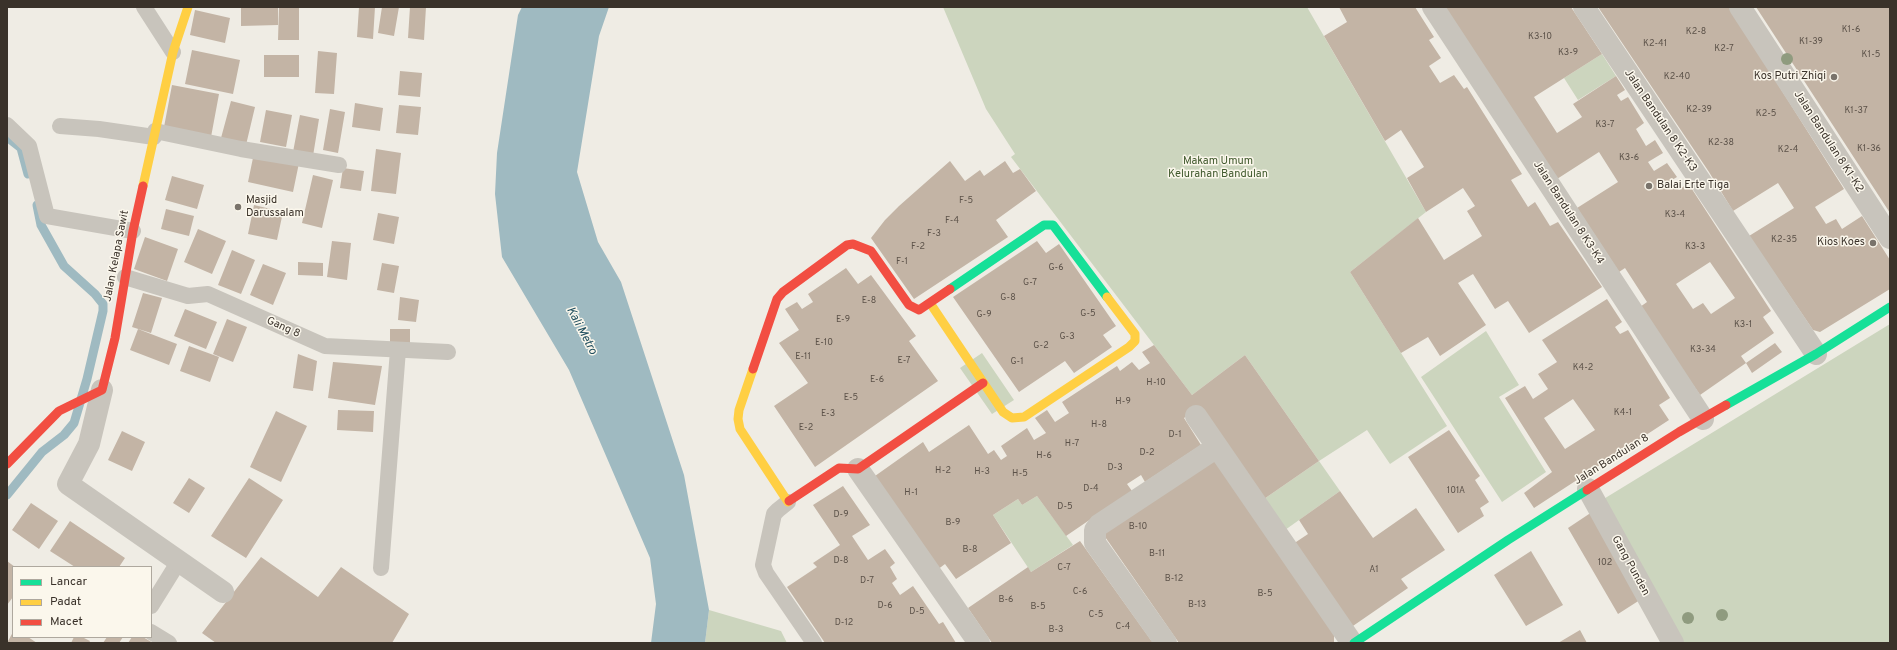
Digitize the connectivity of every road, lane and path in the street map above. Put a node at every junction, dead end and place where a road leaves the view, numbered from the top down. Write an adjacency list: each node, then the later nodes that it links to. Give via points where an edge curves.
1 (144, 7): 6 (lane)
2 (188, 7): 6 (street, Jalan Kelapa Sawit)
3 (1433, 7): 22 (street, Jalan Bandulan 8 K3-K4)
4 (1584, 7): 18 (street, Jalan Bandulan 8 K2-K3)
5 (1740, 7): 12 (street, Jalan Bandulan 8 K1-K2)
6 (173, 52): 9 (street, Jalan Kelapa Sawit)
7 (7, 125): 11 (lane, via 28,146 47,216)
8 (60, 126): 9 (lane)
9 (155, 134): 10 (lane); 11 (street, Jalan Kelapa Sawit)
10 (338, 166)
11 (133, 231): 13 (street, Jalan Kelapa Sawit)
12 (1890, 238)
13 (125, 277): 16 (lane, Gang 8, via 188,296 208,294 325,346); 20 (street, Jalan Kelapa Sawit, via 115,338)
14 (930, 303): 19 (street); 19 (street, via 1044,224 1049,224 1055,226 1134,334 1135,341 1129,347 1024,417 1007,416); 27 (street, via 919,310 910,305 871,251 853,244 847,245 777,299 738,419 740,429)
15 (1890, 307): 18 (street, Jalan Bandulan 8)
16 (398, 350): 17 (lane, Gang 8); 29 (lane)
17 (448, 352)
18 (1816, 354): 22 (street, Jalan Bandulan 8)
19 (983, 382): 25 (street)
20 (97, 393): 24 (street, via 61,410); 28 (street, via 89,444 68,484)
21 (1196, 416): 23 (street)
22 (1703, 419): 26 (street, Jalan Bandulan 8)
23 (1217, 447): 36 (street, via 1095,530 1095,543); 37 (street)
24 (7, 464)
25 (858, 469): 27 (street, via 839,468); 35 (street)
26 (1588, 489): 37 (street, Jalan Bandulan 8); 38 (street, Gang Punden)
27 (788, 502): 34 (lane, via 774,514 763,565)
28 (179, 561): 30 (street); 31 (lane)
29 (382, 568)
30 (223, 592)
31 (152, 604)
32 (152, 633): 33 (lane)
33 (169, 643)
34 (814, 643)
35 (978, 643)
36 (1166, 643)
37 (1353, 643)
38 (1673, 643)

